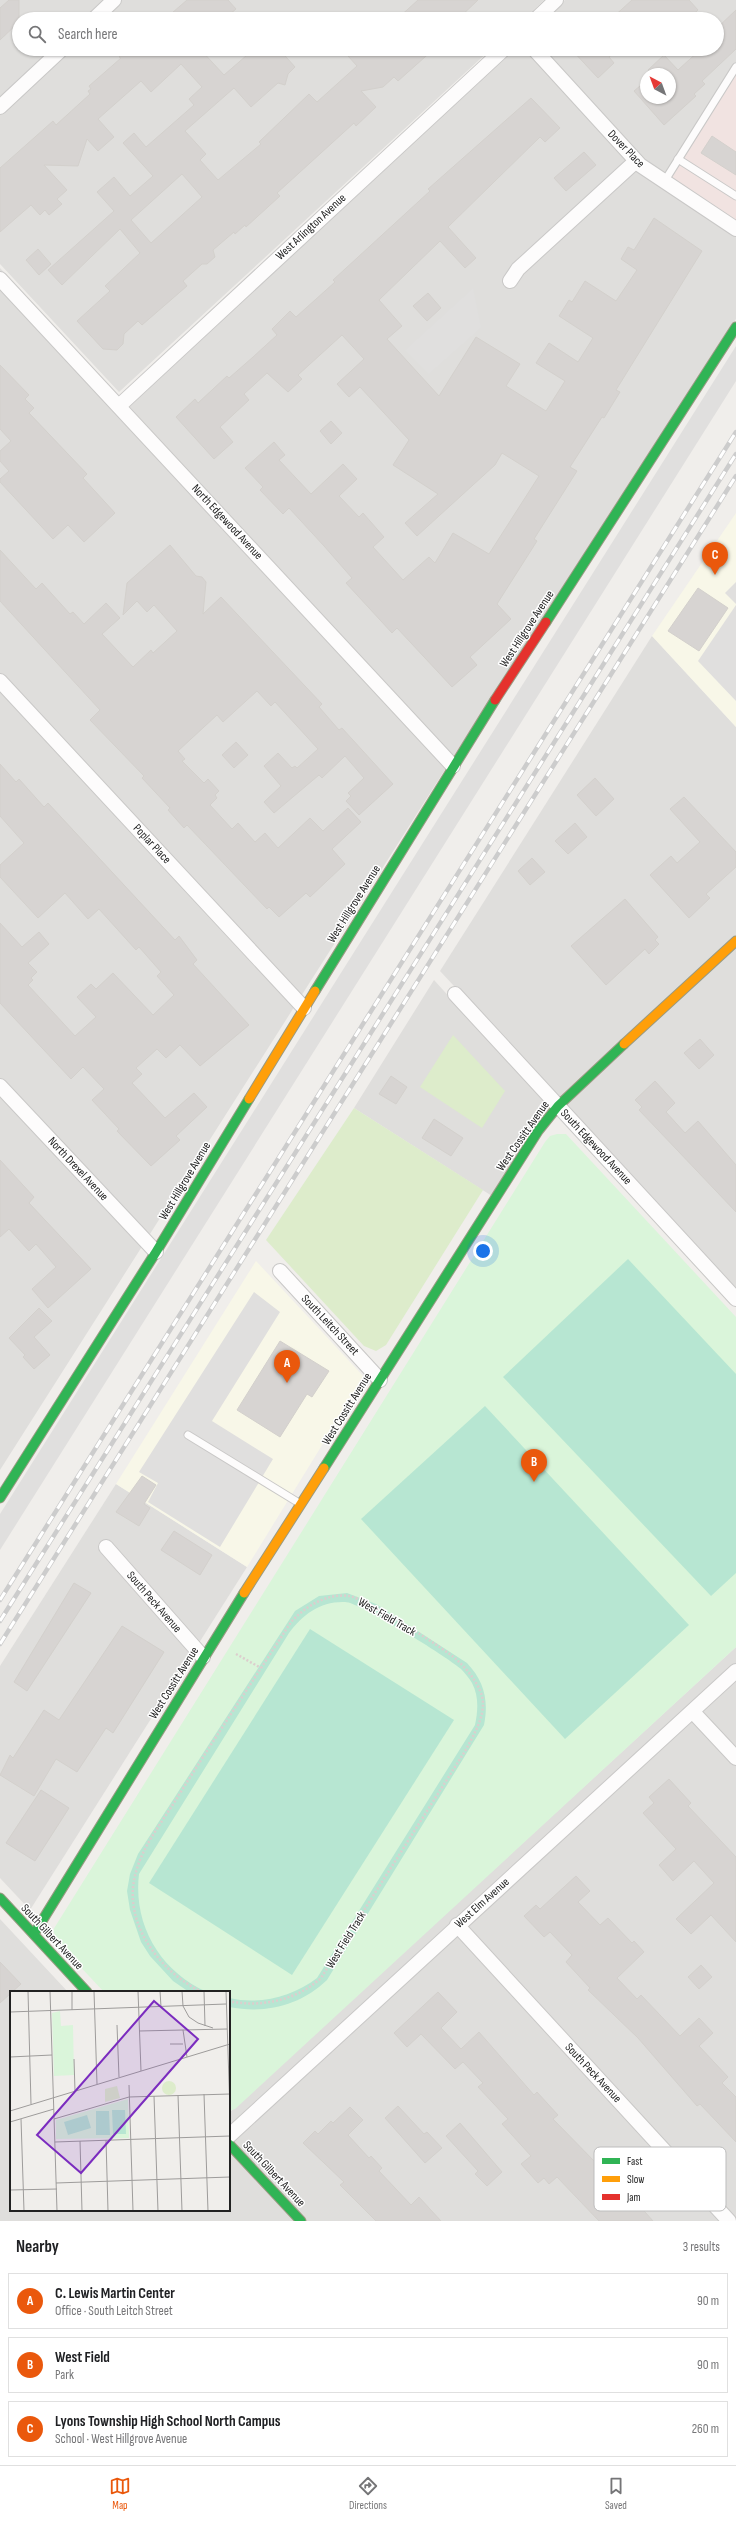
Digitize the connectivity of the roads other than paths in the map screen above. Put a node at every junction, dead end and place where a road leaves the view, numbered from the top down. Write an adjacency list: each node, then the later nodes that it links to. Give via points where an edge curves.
1 (114, 0): 3 (street)
2 (556, 0): 4 (street)
3 (101, 12)
4 (543, 12)
5 (55, 56): 9 (street)
6 (496, 56): 18 (street, West Arlington Avenue)
7 (540, 56): 11 (street, Dover Place)
8 (736, 67): 10 (lane)
9 (0, 107)
10 (678, 159): 12 (lane); 13 (lane)
11 (636, 161): 12 (street, Dover Place); 16 (street, via 518,269)
12 (664, 182): 14 (street, Dover Place)
13 (736, 196)
14 (736, 229)
15 (0, 279): 18 (street, North Edgewood Avenue)
16 (510, 280)
17 (736, 327): 20 (street, West Hillgrove Avenue)
18 (119, 406): 20 (street, North Edgewood Avenue)
19 (0, 680): 23 (street, Poplar Place)
20 (453, 766): 23 (street, West Hillgrove Avenue)
21 (736, 941): 25 (street, West Cossitt Avenue)
22 (455, 994): 25 (street, South Edgewood Avenue)
23 (304, 1008): 26 (street, West Hillgrove Avenue)
24 (0, 1086): 26 (street, North Drexel Avenue)
25 (558, 1106): 28 (street, South Edgewood Avenue); 29 (street, West Cossitt Avenue, via 538,1131)
26 (156, 1252): 31 (street, West Hillgrove Avenue)
27 (280, 1271): 29 (street, South Leitch Street)
28 (736, 1299)
29 (380, 1380): 32 (street, West Cossitt Avenue)
30 (188, 1435): 32 (lane)
31 (1, 1496)
32 (301, 1504): 34 (street, West Cossitt Avenue)
33 (106, 1546): 34 (street, South Peck Avenue)
34 (203, 1657): 40 (street, West Cossitt Avenue)
35 (736, 1671): 36 (street, West Elm Avenue)
36 (693, 1712): 37 (street); 39 (street, West Elm Avenue)
37 (736, 1758)
38 (0, 1898): 40 (street, South Gilbert Avenue)
39 (457, 1925): 42 (street, West Elm Avenue); 44 (street, South Peck Avenue)
40 (34, 1934): 41 (street, South Gilbert Avenue)
41 (86, 1991)
42 (230, 2135)
43 (230, 2145): 46 (street, South Gilbert Avenue)
44 (661, 2147)
45 (720, 2211): 47 (street, South Peck Avenue)
46 (301, 2221)
47 (729, 2221)

